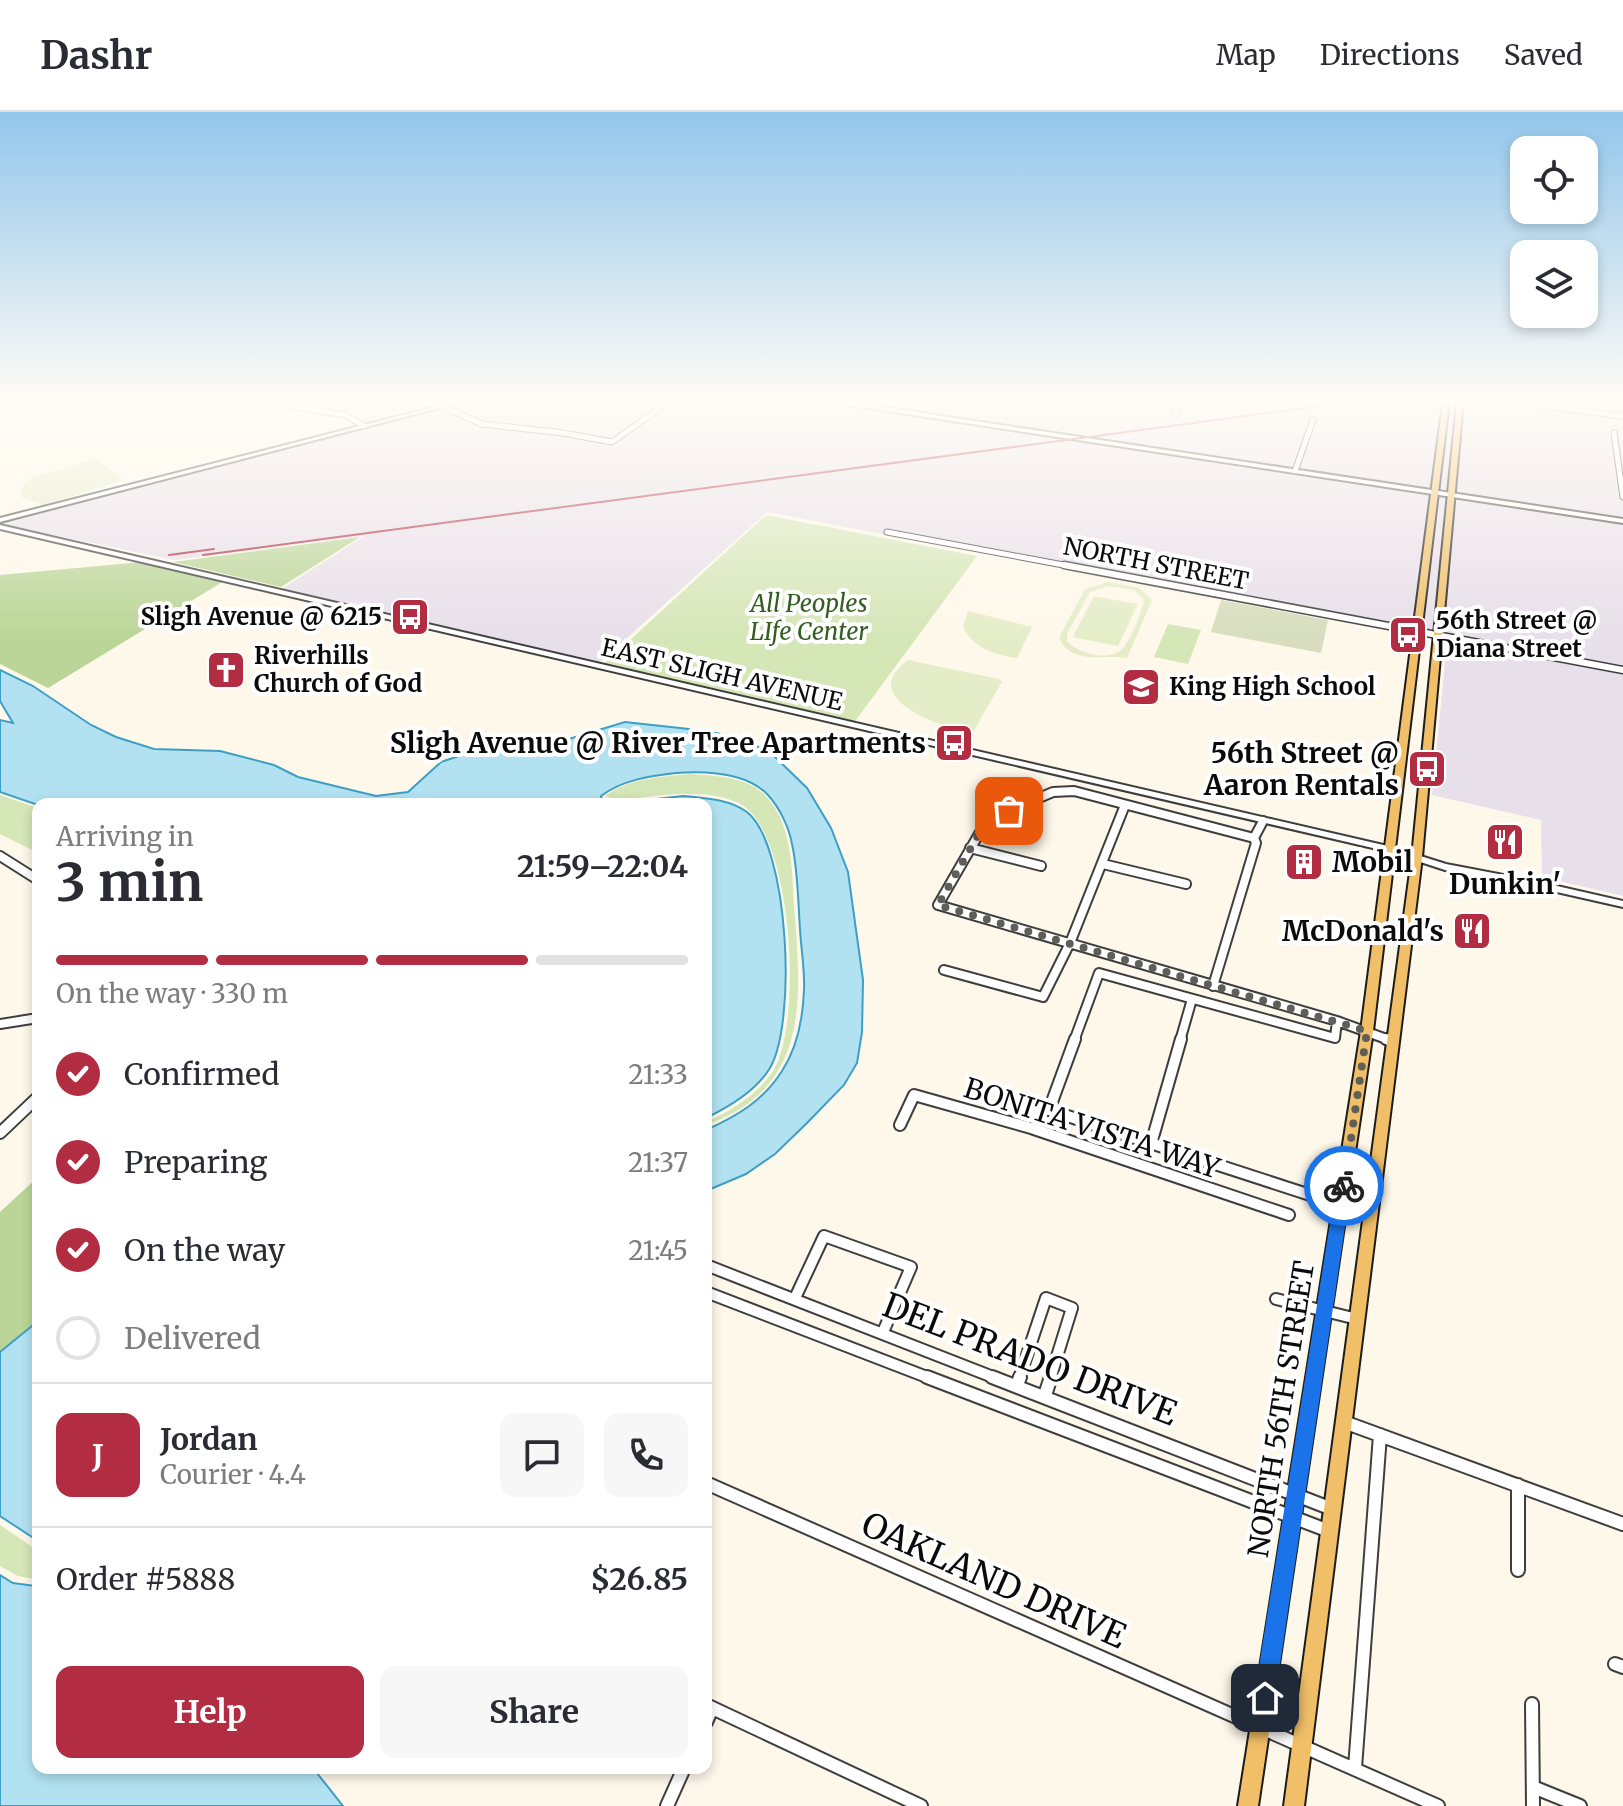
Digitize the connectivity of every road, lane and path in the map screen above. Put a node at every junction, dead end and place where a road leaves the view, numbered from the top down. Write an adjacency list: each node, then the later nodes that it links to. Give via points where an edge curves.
1 (151, 481): 7 (street)
2 (1359, 481): 5 (street)
3 (1437, 481): 5 (main road, NORTH 56TH STREET)
4 (1452, 481): 6 (main road)
5 (1435, 493): 6 (street); 11 (main road, NORTH 56TH STREET)
6 (1451, 495): 8 (street); 12 (main road)
7 (0, 520)
8 (1623, 521)
9 (0, 527): 19 (street, EAST SLIGH AVENUE)
10 (887, 532): 13 (street, NORTH STREET)
11 (1429, 540): 12 (main road); 13 (main road, NORTH 56TH STREET)
12 (1447, 542): 14 (main road)
13 (1418, 632): 14 (street, NORTH STREET); 16 (main road, NORTH 56TH STREET)
14 (1438, 636): 15 (street, NORTH STREET); 17 (main road)
15 (1623, 670)
16 (1408, 720): 17 (main road); 22 (main road, NORTH 56TH STREET)
17 (1429, 725): 23 (main road)
18 (1125, 805): 20 (street); 21 (street, via 1074,791 1053,792 987,820); 25 (street)
19 (1263, 821): 20 (street); 22 (street, EAST SLIGH AVENUE)
20 (1254, 838): 32 (street)
21 (970, 848): 26 (street); 30 (street, via 938,905)
22 (1392, 850): 23 (street, EAST SLIGH AVENUE); 37 (main road, NORTH 56TH STREET)
23 (1417, 857): 29 (street, EAST SLIGH AVENUE); 38 (main road)
24 (2, 859): 27 (street)
25 (1103, 864): 28 (street); 30 (street)
26 (1041, 866)
27 (32, 876)
28 (1186, 884)
29 (1623, 904)
30 (1070, 943): 31 (street, via 1043,997); 32 (street)
31 (944, 970)
32 (1213, 986): 35 (street)
33 (1192, 999): 35 (street, via 1335,1038); 42 (street); 42 (street, via 1099,973 1049,1110)
34 (32, 1019): 36 (street)
35 (1337, 1021): 37 (street)
36 (0, 1024)
37 (1367, 1031): 38 (street); 43 (main road, NORTH 56TH STREET)
38 (1393, 1042): 50 (main road)
39 (32, 1103): 41 (street)
40 (900, 1125): 44 (street, BONITA VISTA WAY, via 914,1095 1031,1128)
41 (0, 1133)
42 (1151, 1144): 43 (street)
43 (1341, 1205): 49 (main road, NORTH 56TH STREET)
44 (1289, 1215)
45 (712, 1267): 47 (street, DEL PRADO DRIVE)
46 (712, 1294): 60 (street)
47 (795, 1298): 51 (street, DEL PRADO DRIVE); 51 (street, via 824,1236 911,1267)
48 (1276, 1299): 49 (street)
49 (1323, 1308): 50 (street); 58 (main road, NORTH 56TH STREET)
50 (1357, 1319): 54 (main road)
51 (883, 1332): 52 (street, DEL PRADO DRIVE)
52 (1017, 1385): 53 (street, DEL PRADO DRIVE); 53 (street, via 1046,1298 1072,1308)
53 (1045, 1395): 58 (street, DEL PRADO DRIVE)
54 (1344, 1422): 55 (street); 59 (main road)
55 (1380, 1435): 56 (street); 68 (street)
56 (1518, 1485): 61 (street); 63 (street)
57 (712, 1486): 66 (street, OAKLAND DRIVE)
58 (1297, 1494): 59 (street, DEL PRADO DRIVE); 60 (main road, NORTH 56TH STREET)
59 (1333, 1509): 62 (main road)
60 (1293, 1517): 62 (street); 66 (main road, NORTH 56TH STREET)
61 (1623, 1524)
62 (1330, 1532): 67 (main road)
63 (1518, 1570)
64 (1532, 1704): 70 (street)
65 (712, 1708): 72 (street)
66 (1260, 1728): 67 (street, OAKLAND DRIVE); 73 (main road, NORTH 56TH STREET)
67 (1302, 1746): 68 (street, OAKLAND DRIVE); 74 (main road)
68 (1355, 1768): 75 (street, OAKLAND DRIVE)
69 (681, 1774): 71 (street)
70 (1533, 1787): 76 (street); 77 (street)
71 (667, 1806)
72 (921, 1806)
73 (1248, 1806)
74 (1294, 1806)
75 (1438, 1806)
76 (1533, 1806)
77 (1580, 1806)

